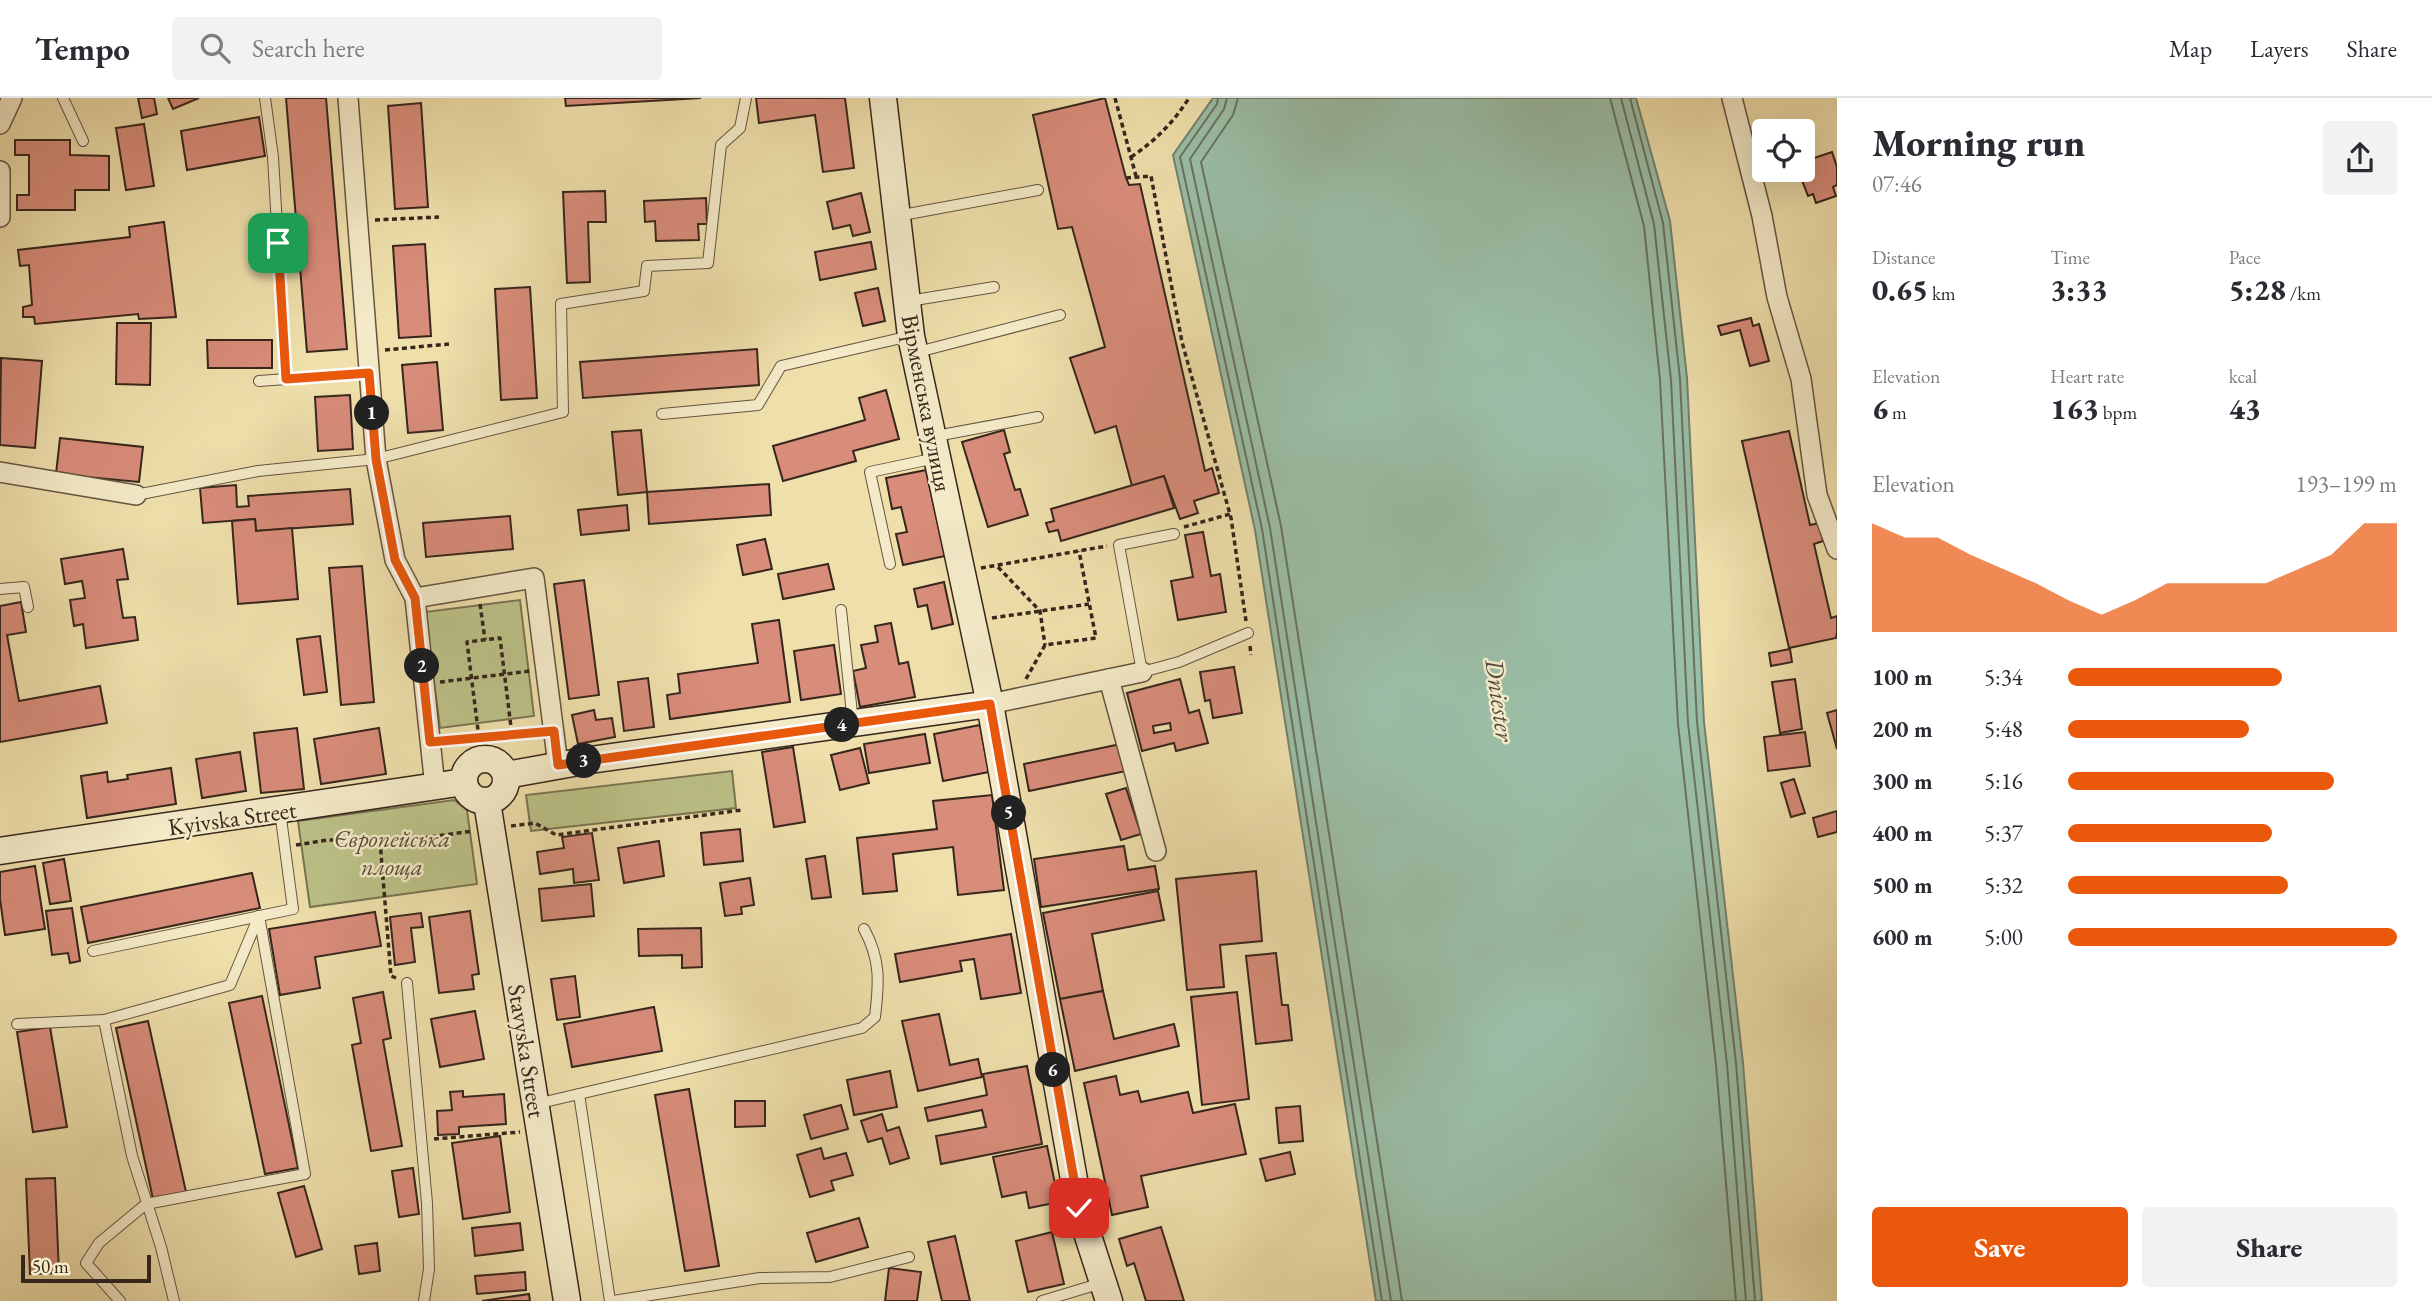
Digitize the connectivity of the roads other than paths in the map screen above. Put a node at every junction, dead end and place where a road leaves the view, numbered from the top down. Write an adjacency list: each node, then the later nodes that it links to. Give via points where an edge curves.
1 (12, 98): 8 (street)
2 (64, 98): 9 (lane)
3 (265, 98): 20 (lane, via 273,156)
4 (348, 98): 19 (street)
5 (746, 98): 25 (lane, via 740,128 721,145 708,263 648,266 644,292 561,304 563,412)
6 (883, 98): 13 (main road, Вірменська вулиця)
7 (1732, 98): 29 (street, via 1777,297 1801,379 1817,495)
8 (0, 124)
9 (83, 141)
10 (0, 171): 12 (street)
11 (1038, 190): 13 (lane)
12 (0, 209): 14 (street)
13 (896, 216): 16 (main road, Вірменська вулиця)
14 (0, 217)
15 (995, 287): 16 (lane)
16 (906, 302): 18 (main road, Вірменська вулиця)
17 (1060, 315): 18 (lane)
18 (912, 344): 22 (lane, via 781,366 758,405); 24 (main road, Вірменська вулиця)
19 (369, 373): 20 (lane); 25 (street)
20 (286, 379): 21 (lane)
21 (259, 381)
22 (662, 414)
23 (1038, 417): 24 (lane)
24 (935, 447): 30 (lane, via 870,472); 38 (main road, Вірменська вулиця, via 972,621)
25 (376, 459): 27 (lane, via 258,471); 32 (street, via 395,560)
26 (0, 472): 27 (street)
27 (136, 495)
28 (1174, 534): 36 (lane, via 1119,545)
29 (1837, 549)
30 (890, 564)
31 (0, 589): 33 (lane, via 24,587)
32 (415, 598): 40 (street, via 534,578); 43 (street)
33 (28, 607)
34 (841, 610): 39 (lane)
35 (1248, 633): 36 (lane, via 1179,663)
36 (1142, 672): 37 (street)
37 (1109, 679): 38 (street); 47 (street)
38 (1002, 702): 39 (main road); 58 (main road, Вірменська вулиця, via 1074,1183)
39 (853, 723): 40 (main road)
40 (558, 765): 41 (main road)
41 (506, 775): 42 (main road, via 492,760 479,760 467,769); 44 (main road, via 502,794)
42 (464, 782): 43 (main road, Kyivska Street); 44 (main road, via 470,796)
43 (435, 787): 45 (main road, Kyivska Street)
44 (487, 802): 55 (main road, Stavyska Street)
45 (280, 811): 46 (main road, Kyivska Street); 48 (lane, via 293,909)
46 (0, 851)
47 (1156, 851)
48 (259, 916): 50 (lane); 52 (lane, via 230,985); 56 (lane, via 305,1174)
49 (864, 929): 54 (lane, via 875,948 878,975 875,1017 862,1028)
50 (93, 951)
51 (407, 983): 61 (lane, via 423,1140 429,1269)
52 (104, 1020): 53 (lane); 56 (lane)
53 (17, 1024)
54 (579, 1094): 55 (lane); 63 (lane)
55 (538, 1117): 62 (main road, Stavyska Street)
56 (146, 1204): 59 (lane, via 99,1243 86,1263); 60 (lane)
57 (909, 1257): 63 (lane, via 830,1277 760,1278)
58 (1106, 1292): 64 (lane)
59 (120, 1301)
60 (174, 1301)
61 (424, 1301)
62 (567, 1301)
63 (612, 1301)
64 (1042, 1301)

